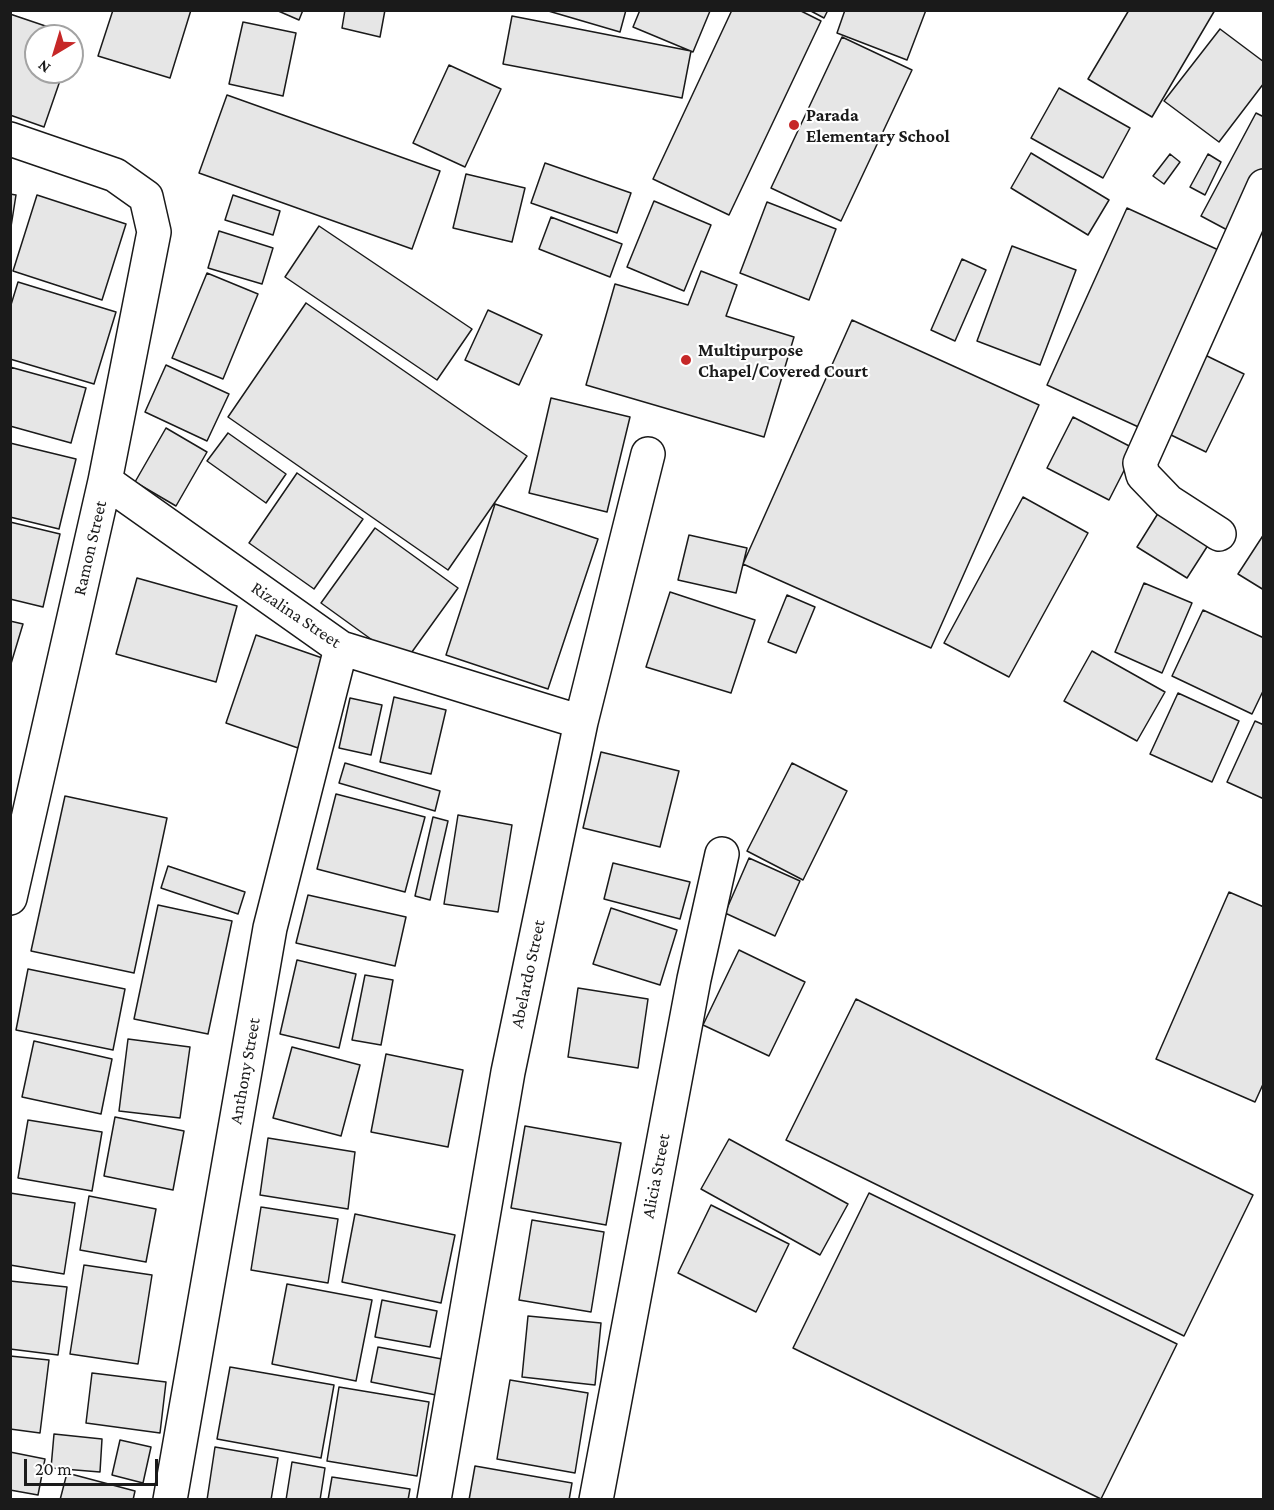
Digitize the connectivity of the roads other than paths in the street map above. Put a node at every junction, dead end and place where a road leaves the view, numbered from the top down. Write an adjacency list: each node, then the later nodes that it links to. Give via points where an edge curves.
1 (10, 139): 4 (street, Ramon Street, via 115,175 146,197 154,232)
2 (1263, 186): 5 (street, via 1140,463 1143,475 1168,501)
3 (648, 454): 7 (street, Abelardo Street)
4 (105, 481): 6 (street, Rizalina Street); 9 (street, Ramon Street)
5 (1219, 534)
6 (341, 648): 7 (street, Rizalina Street); 10 (street, Anthony Street, via 270,928)
7 (581, 722): 11 (street, Abelardo Street, via 508,1072)
8 (722, 854): 12 (street, Alicia Street, via 694,979)
9 (11, 898)
10 (170, 1500)
11 (434, 1500)
12 (597, 1500)

